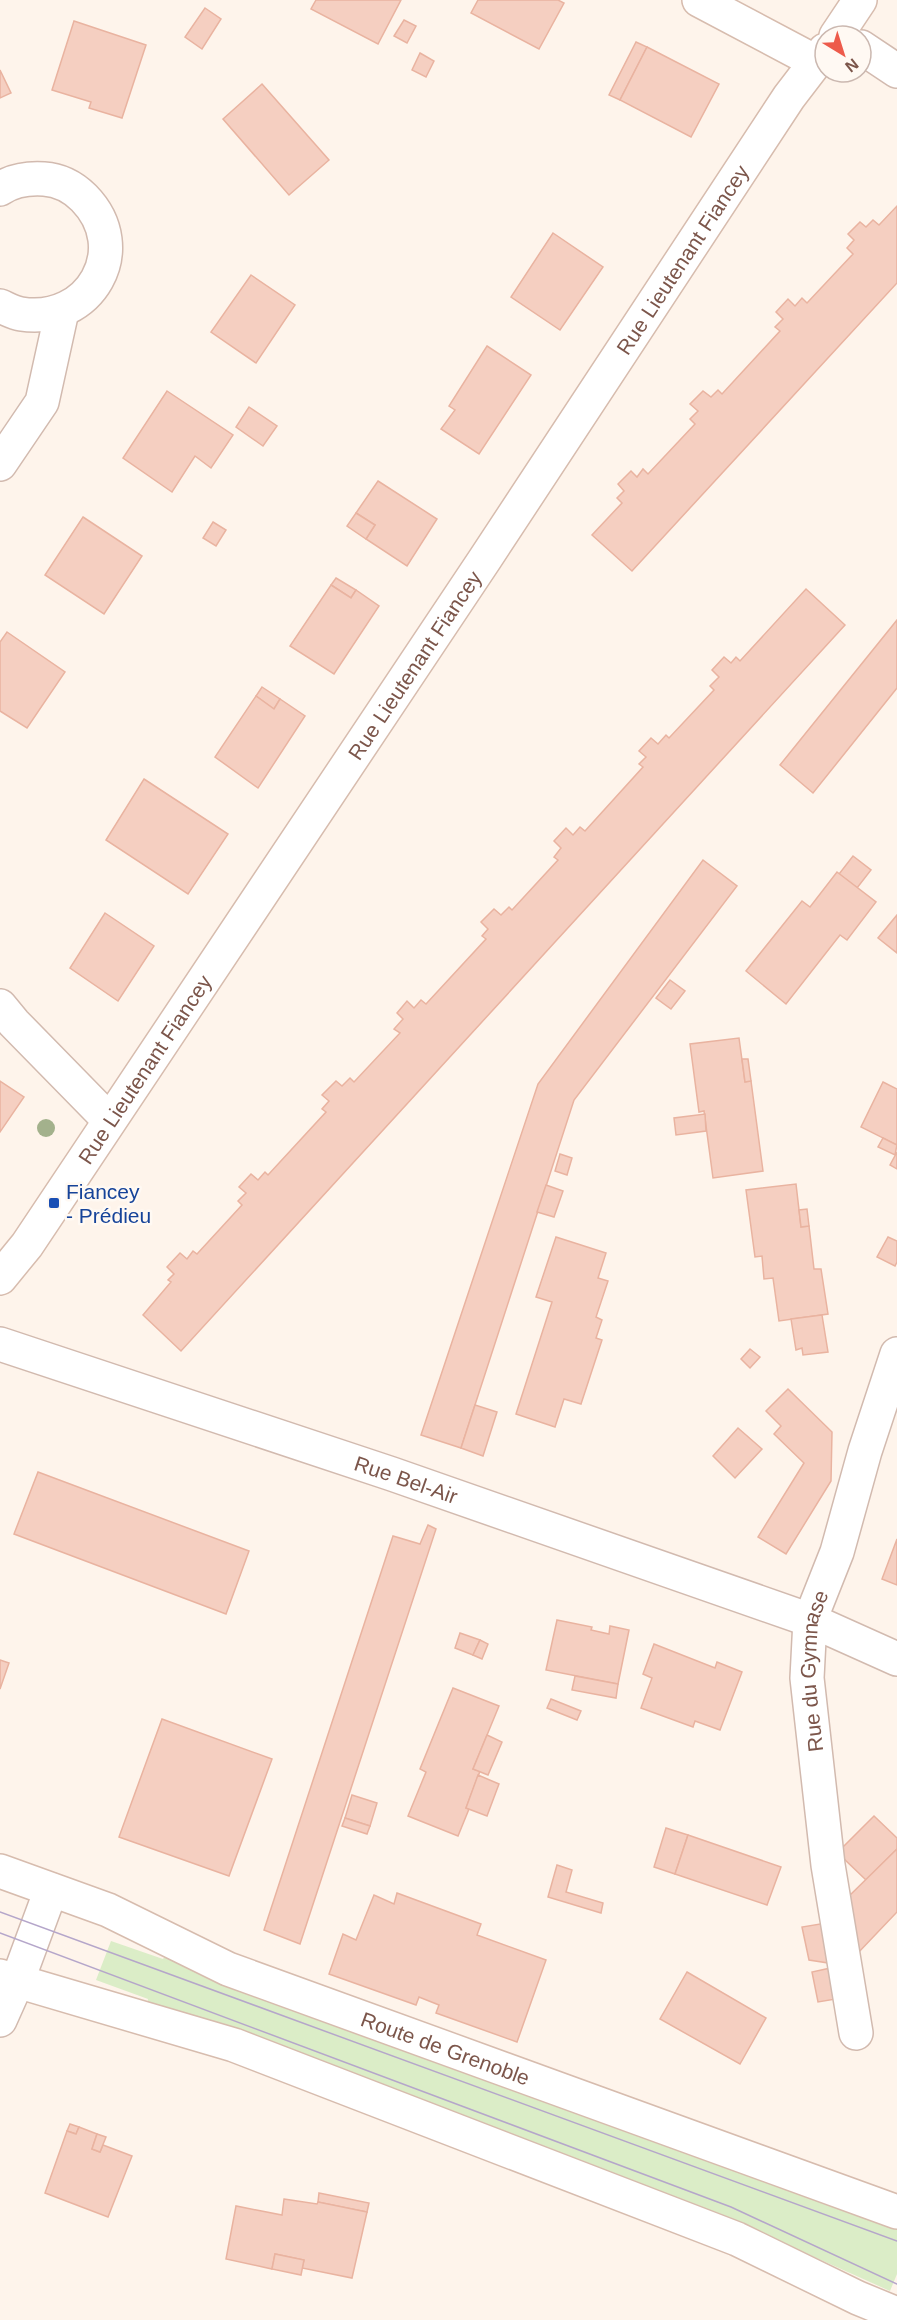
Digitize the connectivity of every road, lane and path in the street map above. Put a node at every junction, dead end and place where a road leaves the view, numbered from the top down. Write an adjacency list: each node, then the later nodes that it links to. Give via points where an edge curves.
1 (699, 0): 4 (street)
2 (861, 0): 3 (street, Rue Lieutenant Fiancey)
3 (847, 24)
4 (813, 37)
5 (873, 60): 7 (street)
6 (813, 70): 13 (street, Rue Lieutenant Fiancey, via 789,97)
7 (897, 71)
8 (0, 189): 10 (street, via 30,178 54,180 76,190 93,207 103,225 103,267 80,301)
9 (0, 306): 10 (street, via 18,314 42,316)
10 (62, 311): 11 (street, via 42,402)
11 (0, 464)
12 (0, 1006): 13 (street)
13 (109, 1120): 14 (street, Rue Lieutenant Fiancey, via 27,1245)
14 (0, 1278)
15 (0, 1344): 17 (street, Rue Bel-Air, via 392,1474)
16 (897, 1354): 17 (street, Rue du Gymnase, via 837,1552)
17 (810, 1620): 18 (street, Rue Bel-Air); 23 (street, Rue du Gymnase, via 807,1678 828,1865)
18 (897, 1659)
19 (0, 1871): 20 (street, Route de Grenoble)
20 (51, 1890): 21 (street); 24 (street, Route de Grenoble, via 108,1910 228,1969)
21 (9, 1978): 22 (street); 25 (street, via 234,2045 736,2239)
22 (0, 2020)
23 (856, 2033)
24 (897, 2212)
25 (897, 2314)

